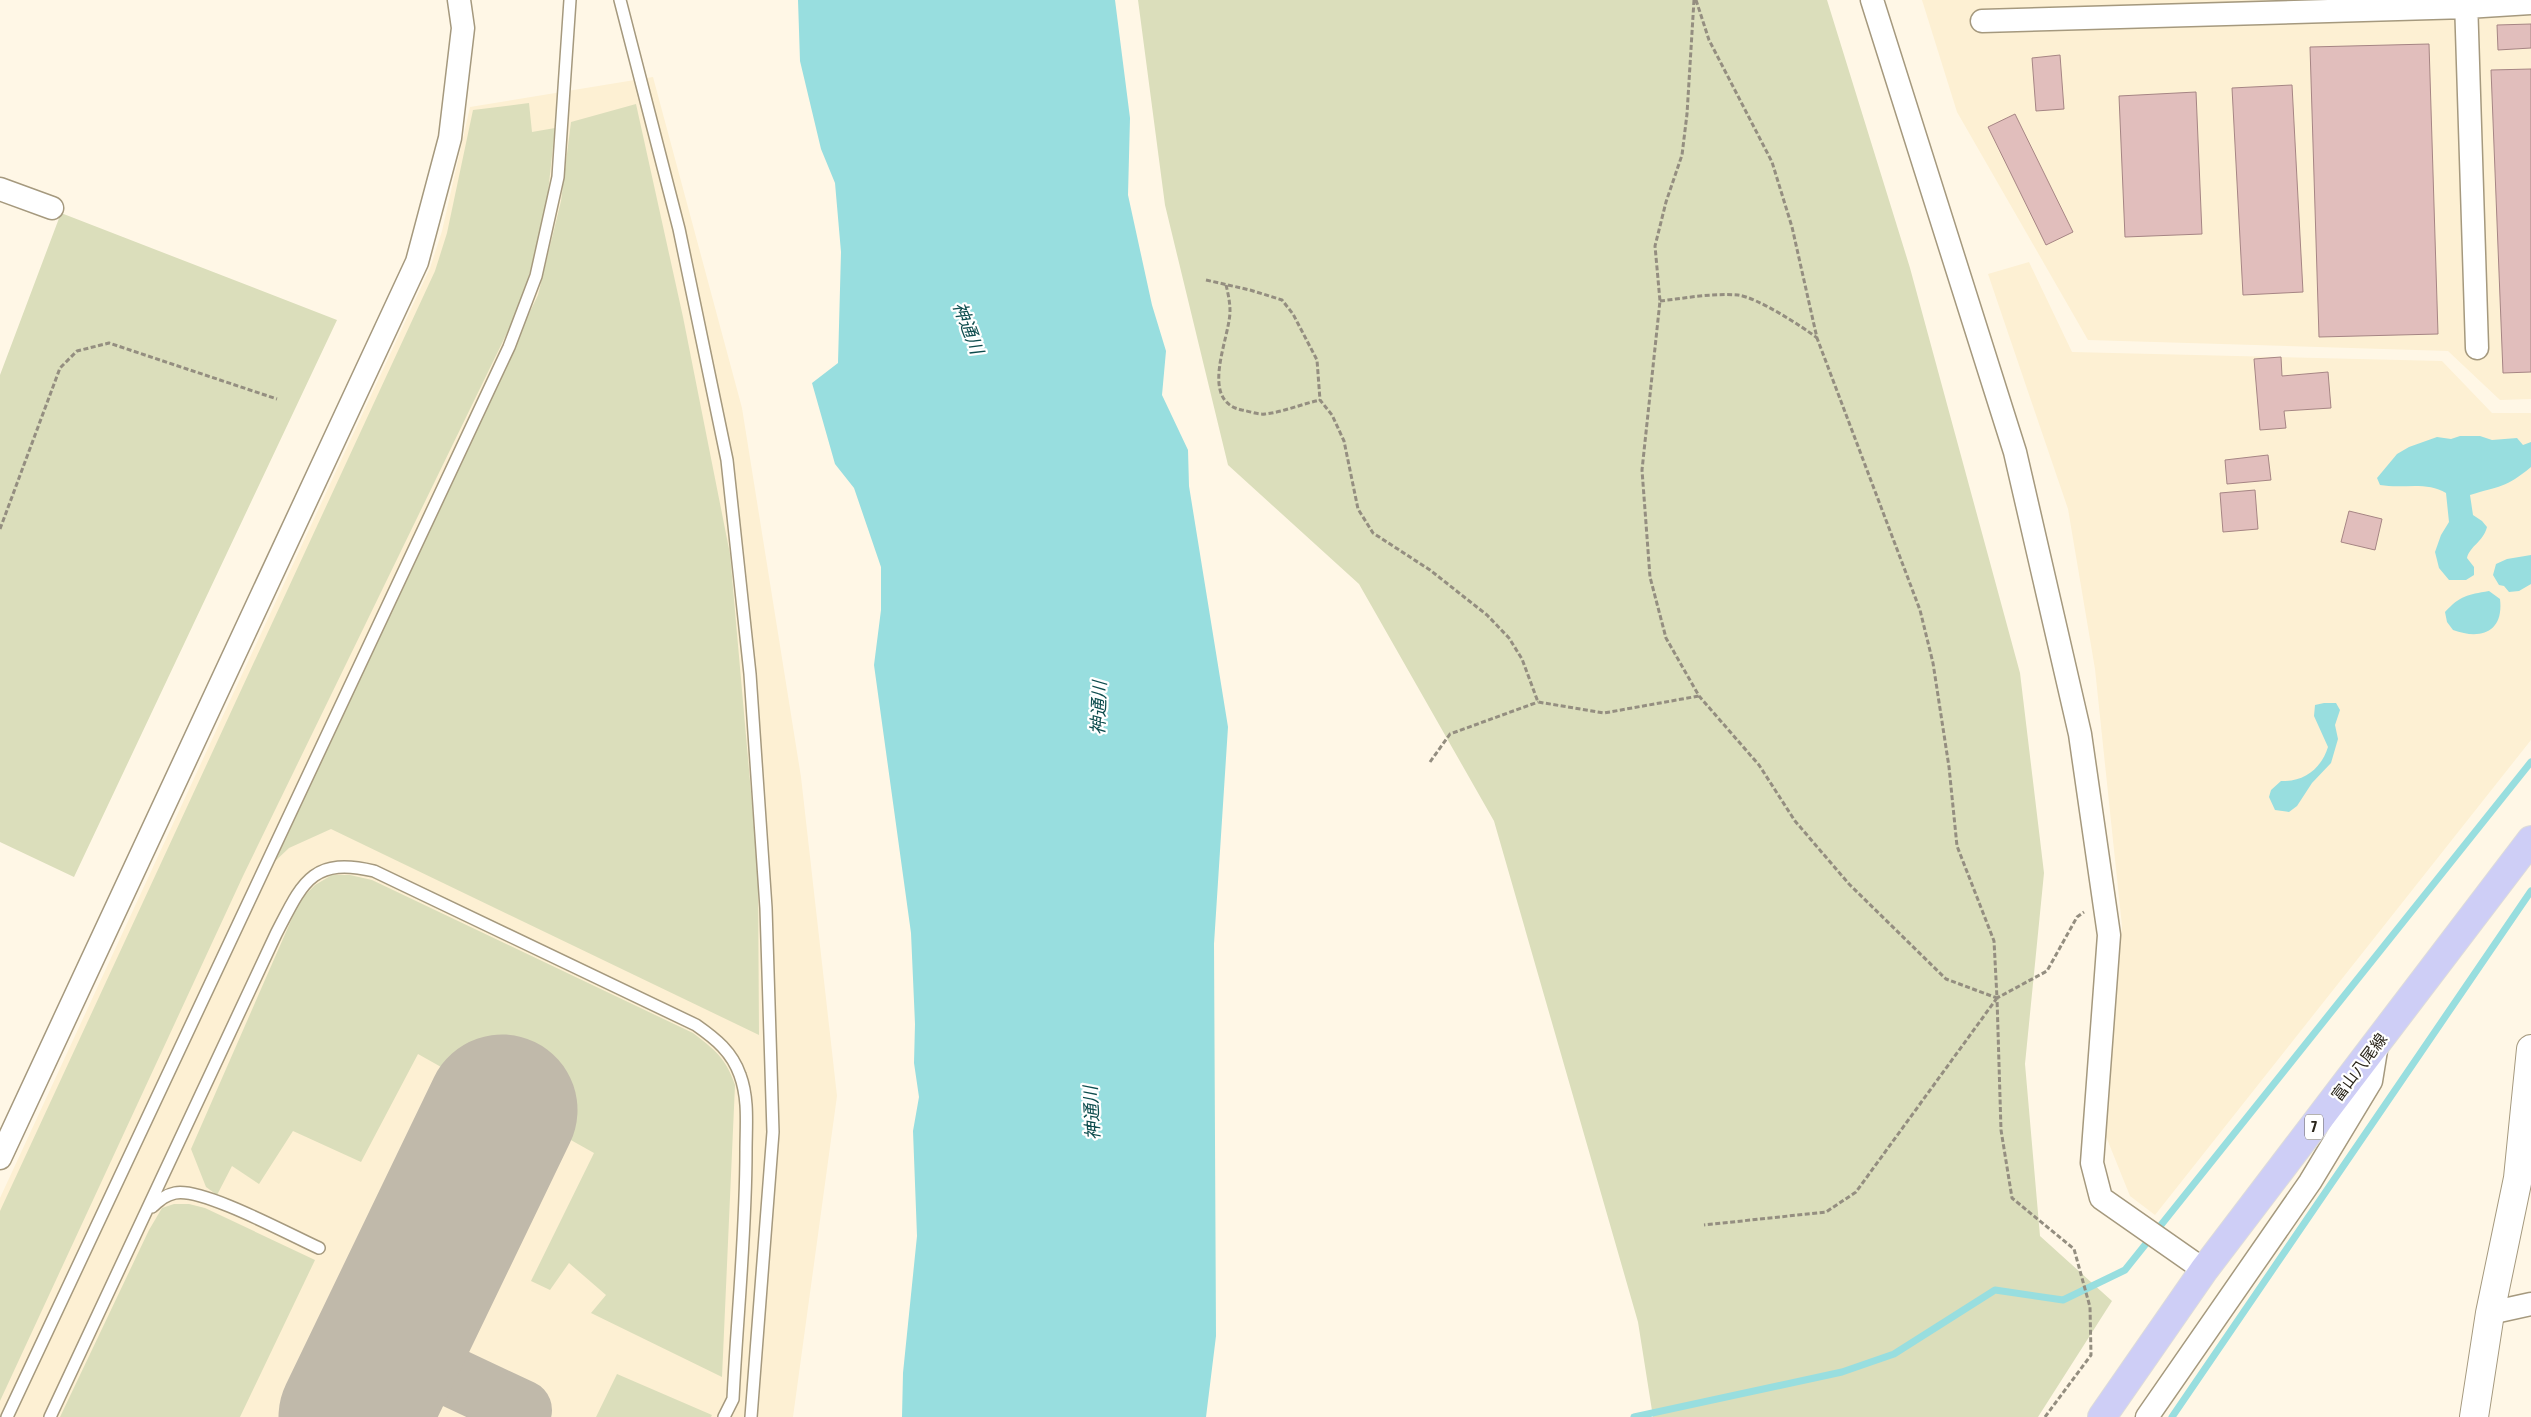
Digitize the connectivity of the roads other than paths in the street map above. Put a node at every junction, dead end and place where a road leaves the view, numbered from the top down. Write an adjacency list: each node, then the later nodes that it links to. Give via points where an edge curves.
1 (459, 0): 14 (street, via 463,28 450,138 417,262)
2 (570, 0): 20 (lane, via 558,177 536,276 509,347)
3 (620, 0): 23 (lane, via 679,229 727,460 750,674 766,908 772,1132)
4 (1872, 0): 17 (street, via 2015,452 2080,734 2109,934 2092,1163 2094,1172 2101,1198)
5 (2467, 3): 6 (street); 7 (street); 10 (street)
6 (2531, 3)
7 (1982, 21)
8 (0, 190): 9 (street)
9 (52, 208)
10 (2477, 348)
11 (2531, 840): 12 (main road, 富山八尾線 / 7)
12 (2377, 1044): 17 (main road, 富山八尾線 / 7); 25 (street, via 2371,1081 2310,1182)
13 (2531, 1049): 19 (street, via 2518,1178)
14 (0, 1158)
15 (148, 1210): 16 (lane, via 162,1198 176,1192 204,1196); 21 (lane); 22 (lane, via 295,897 312,876 334,866 374,871 696,1025 718,1040 731,1055 741,1076 746,1100 746,1172 733,1399)
16 (319, 1248)
17 (2204, 1270): 24 (main road, 富山八尾線 / 7)
18 (2531, 1304): 19 (street)
19 (2490, 1313): 26 (street)
20 (7, 1417)
21 (50, 1417)
22 (724, 1417)
23 (751, 1417)
24 (2102, 1417)
25 (2147, 1417)
26 (2474, 1417)

